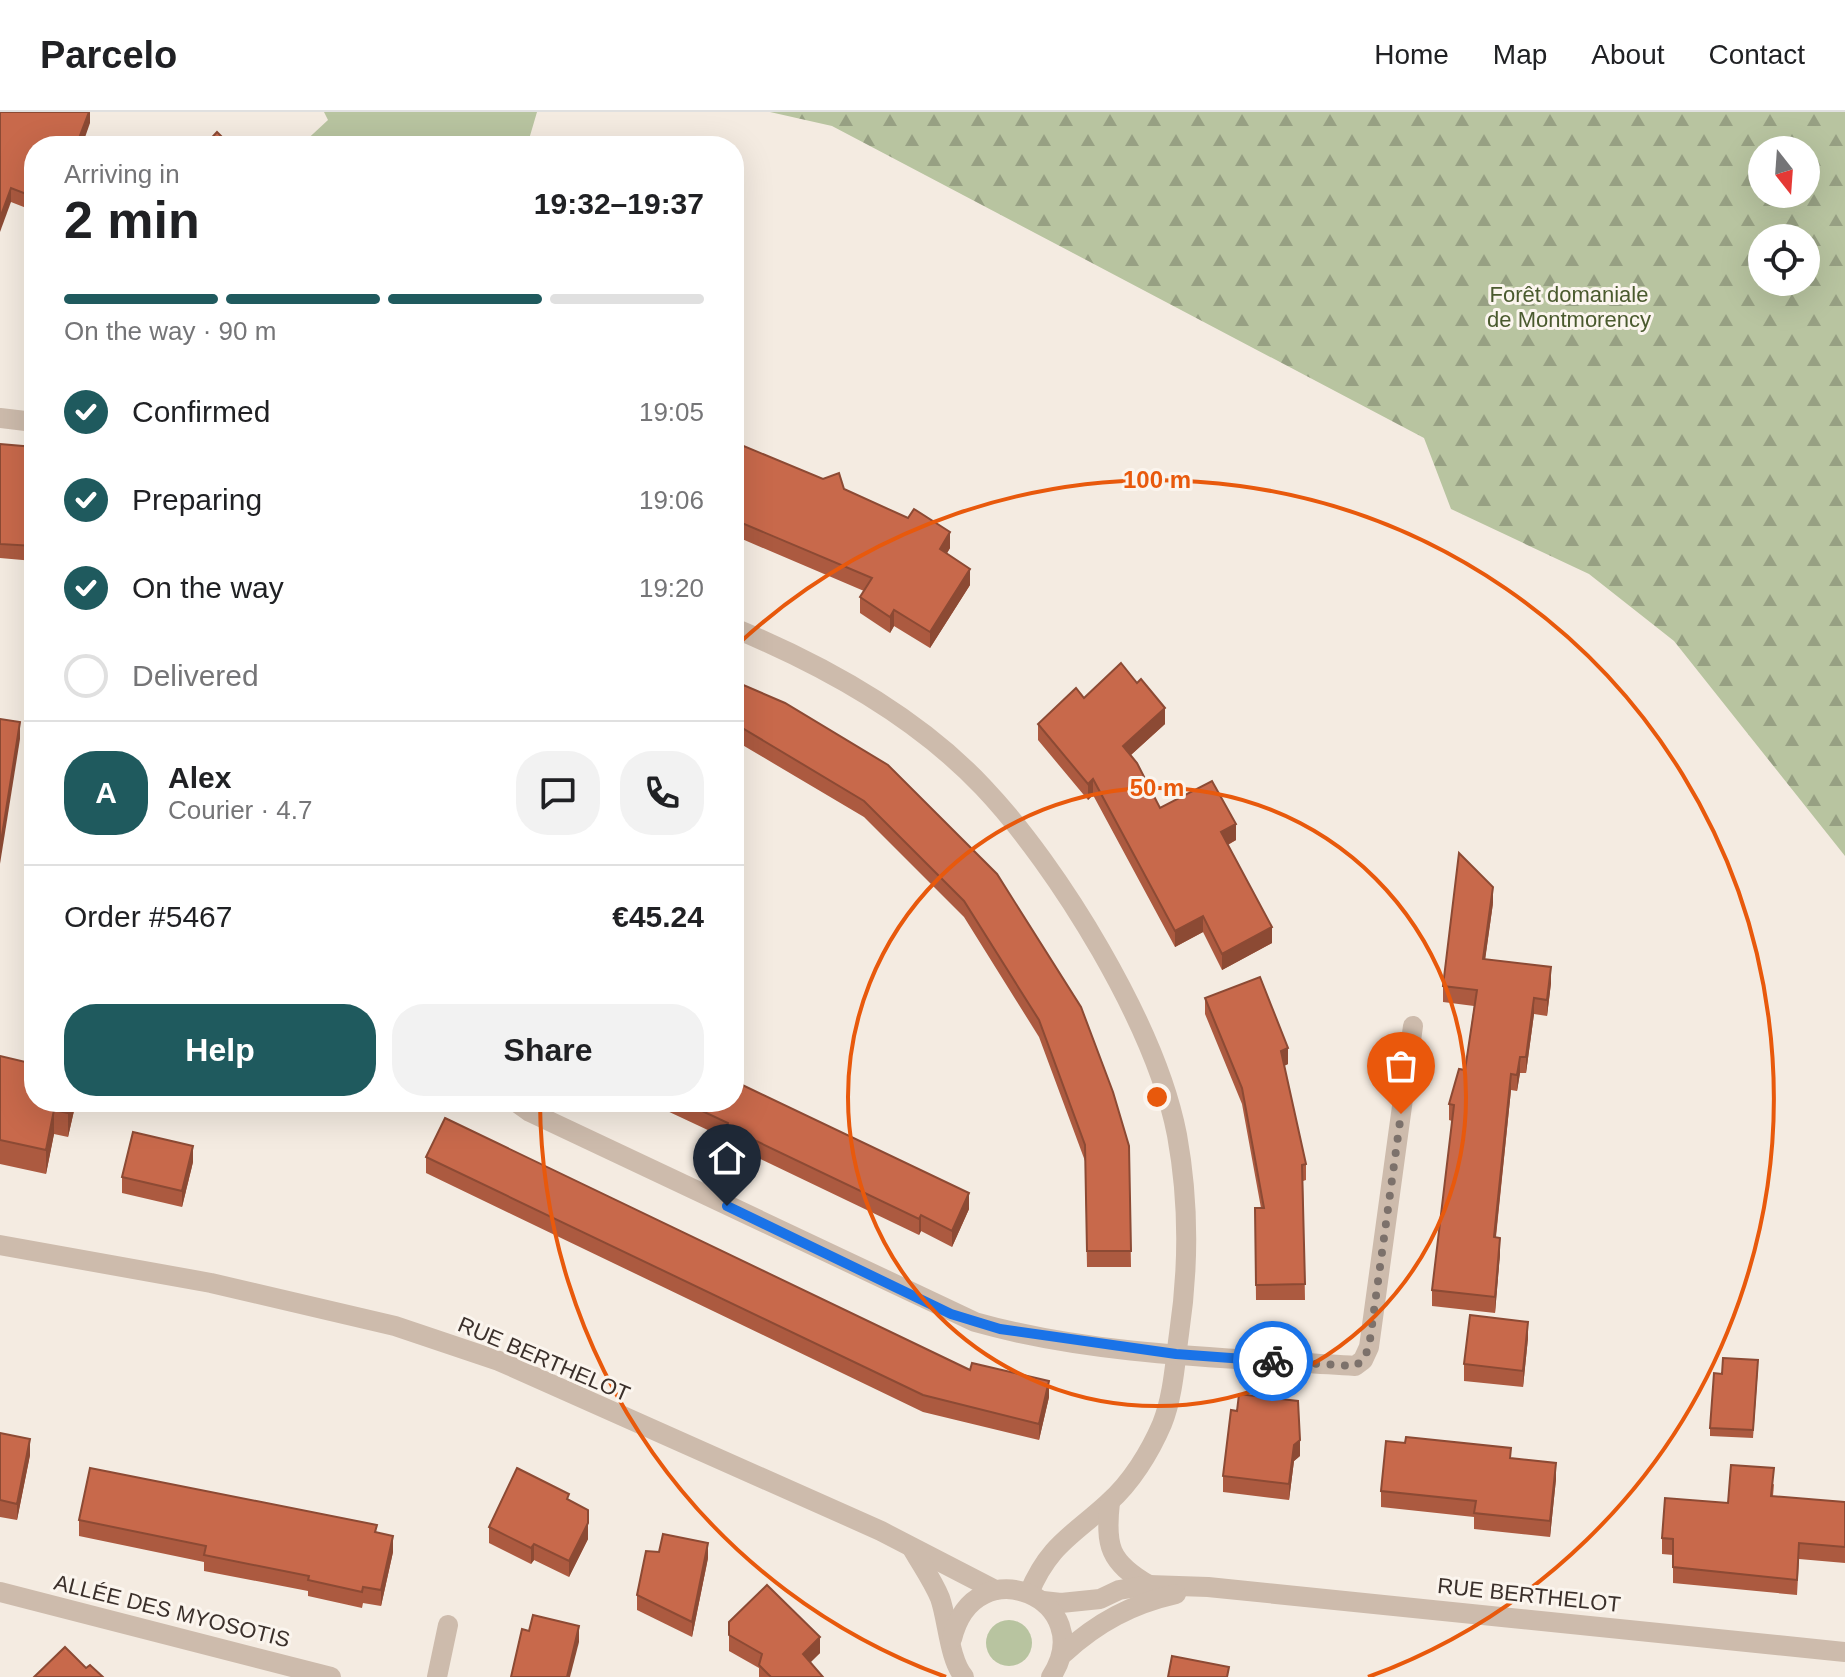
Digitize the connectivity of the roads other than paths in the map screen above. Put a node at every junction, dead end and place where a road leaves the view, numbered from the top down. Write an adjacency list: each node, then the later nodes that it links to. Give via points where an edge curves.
1 (0, 418): 2 (street)
2 (24, 421)
3 (744, 632): 7 (street, via 792,652 931,740 983,787 1046,864 1101,950 1152,1057 1176,1132 1188,1262)
4 (1413, 1026): 7 (street, via 1369,1347 1363,1360 1355,1366)
5 (530, 1112): 7 (street, via 951,1314 1030,1335)
6 (0, 1245): 9 (street, RUE BERTHELOT, via 211,1283 395,1326 499,1361)
7 (1176, 1354): 8 (street, via 1163,1421 1139,1467)
8 (1110, 1502): 10 (street, via 1111,1554 1125,1572); 14 (street, via 1056,1545)
9 (912, 1548): 12 (street, RUE BERTHELOT); 16 (street, via 938,1594)
10 (1149, 1585): 11 (street, RUE BERTHELOT); 14 (street, RUE BERTHELOT, via 1077,1603)
11 (1208, 1587): 17 (street, RUE BERTHELOT); 18 (street, RUE BERTHELOT, via 1144,1601 1115,1614)
12 (995, 1590): 14 (street, RUE BERTHELOT, via 1012,1588); 16 (street, via 966,1607)
13 (0, 1592): 20 (street, ALLÉE DES MYOSOTIS)
14 (1036, 1597): 18 (street, via 1060,1625)
15 (448, 1625): 21 (street)
16 (952, 1639): 19 (street)
17 (1845, 1652)
18 (1064, 1653): 22 (street)
19 (961, 1675)
20 (331, 1677)
21 (437, 1677)
22 (1051, 1677)

